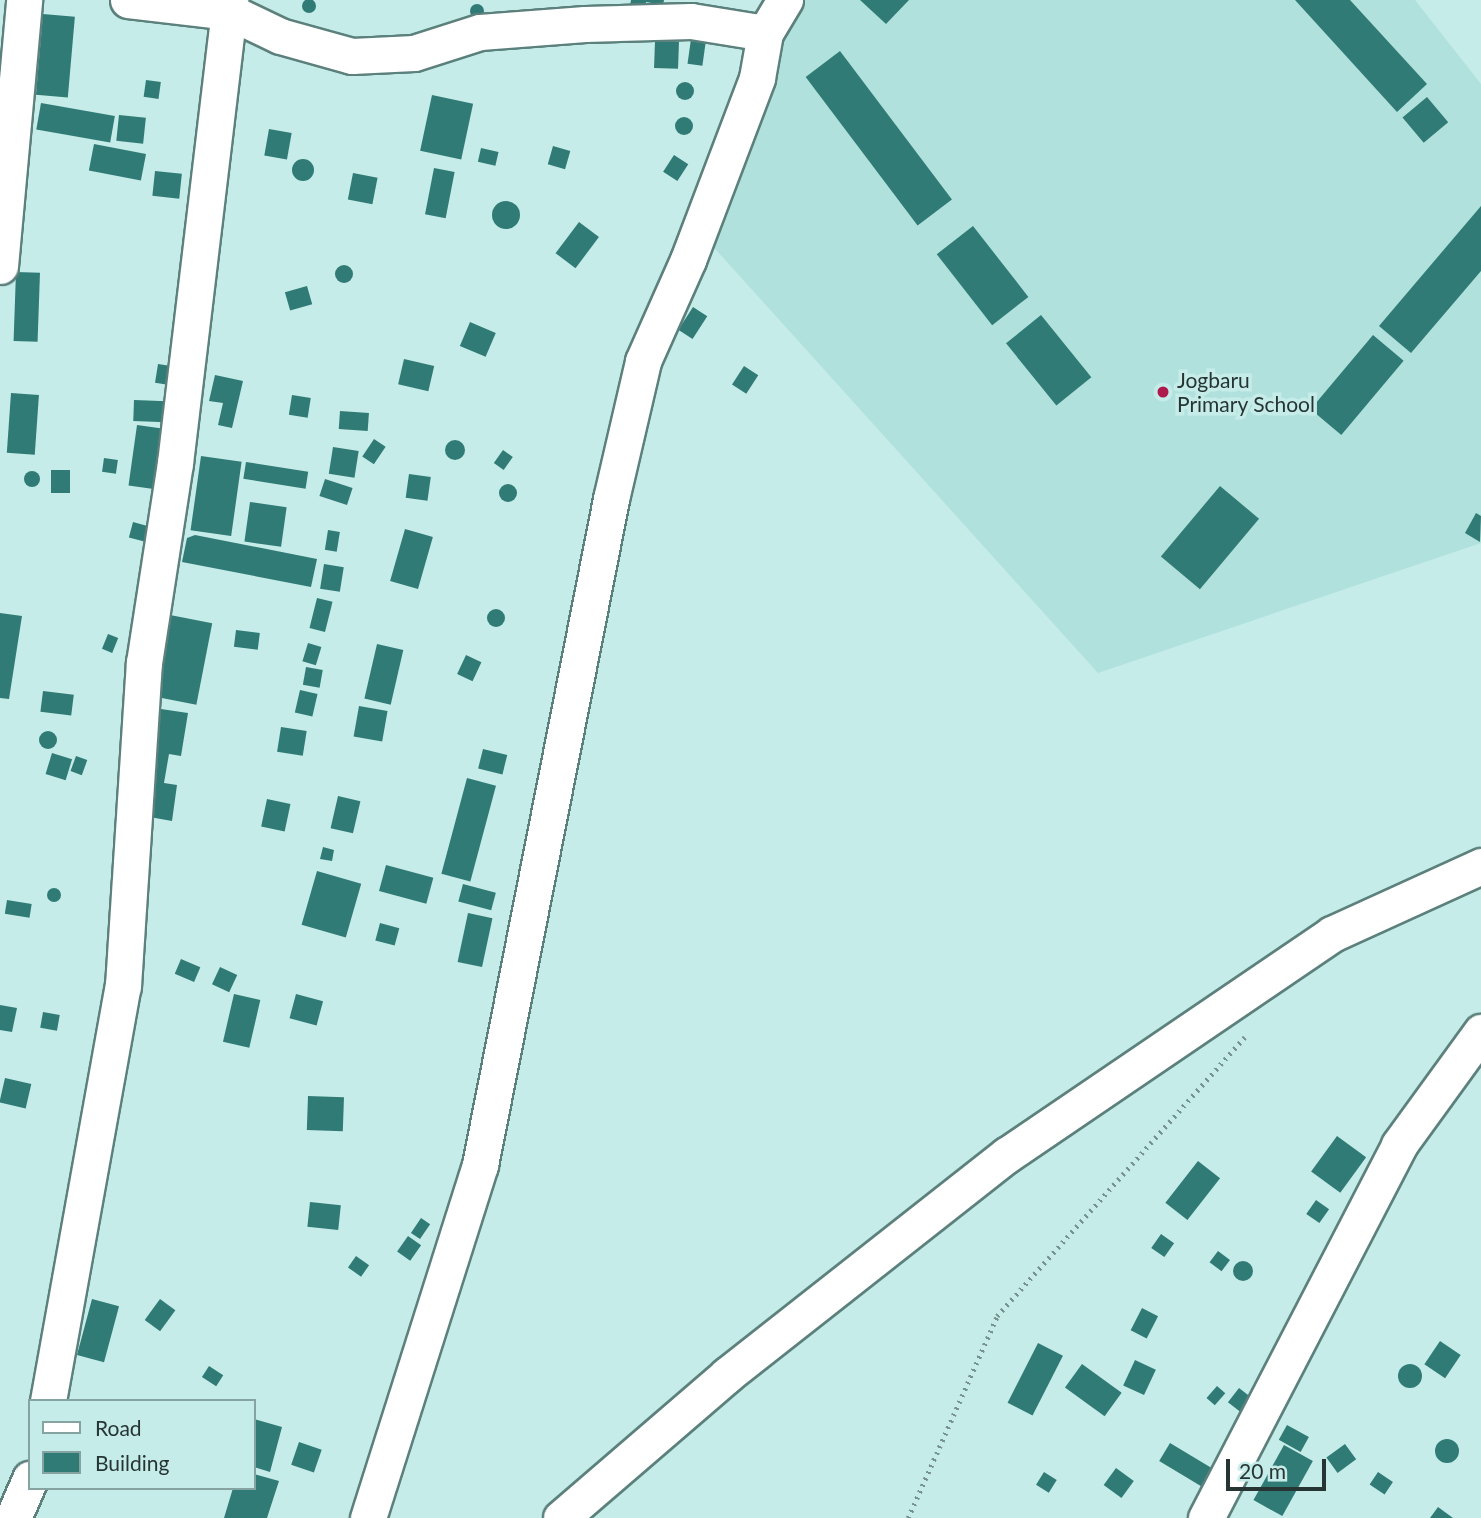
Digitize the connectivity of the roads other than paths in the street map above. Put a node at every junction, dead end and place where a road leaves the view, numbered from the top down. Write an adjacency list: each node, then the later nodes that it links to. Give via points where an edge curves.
1 (24, 0): 6 (street)
2 (128, 0): 4 (street)
3 (785, 0): 5 (street)
4 (230, 6): 5 (street, via 280,36 352,56 414,52 480,32 585,24 691,21); 9 (street, via 175,463 144,663 123,986)
5 (765, 33): 12 (street, via 757,78 688,260 643,361 611,499 480,1165)
6 (0, 266)
7 (1481, 866): 13 (street, via 1332,934 1007,1155 727,1375)
8 (1481, 1032): 14 (street, via 1399,1146)
9 (48, 1399)
10 (28, 1484): 11 (street)
11 (13, 1518)
12 (368, 1518)
13 (561, 1518)
14 (1206, 1518)

